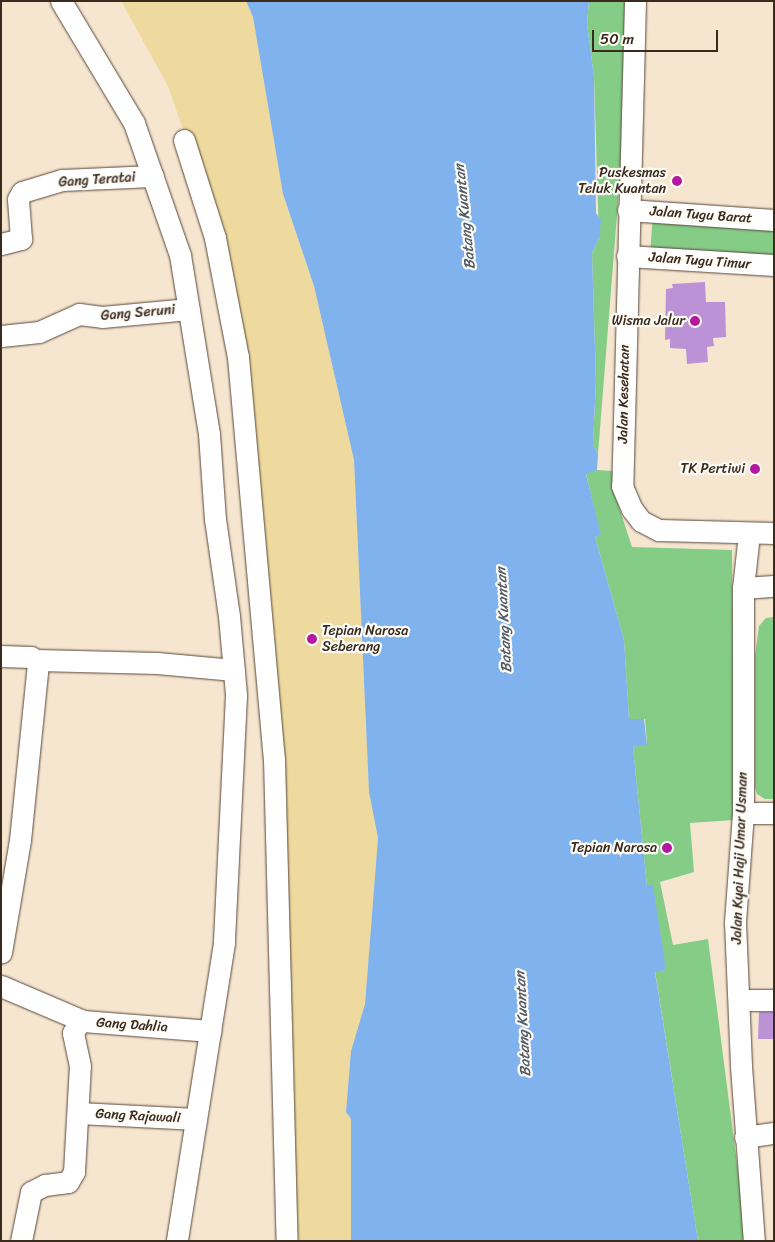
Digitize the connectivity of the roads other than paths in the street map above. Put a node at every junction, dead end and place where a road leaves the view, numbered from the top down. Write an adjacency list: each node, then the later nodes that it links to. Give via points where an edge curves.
1 (61, 1): 4 (street, via 134,123)
2 (635, 1): 5 (street, Jalan Kesehatan)
3 (184, 140): 33 (street, via 215,238 238,357 274,759)
4 (152, 176): 7 (street, Gang Teratai, via 62,180 22,192 18,199 21,239); 10 (street, via 180,255)
5 (628, 210): 6 (street, Jalan Tugu Barat); 8 (street, Jalan Kesehatan)
6 (774, 220)
7 (1, 244)
8 (627, 256): 9 (street, Jalan Tugu Timur); 13 (street, Jalan Kesehatan, via 622,486 632,509 641,521 659,530)
9 (774, 266)
10 (189, 308): 11 (street, Gang Seruni, via 102,317 80,314 39,332); 18 (street, via 209,434 215,518)
11 (1, 336)
12 (774, 533): 13 (street, Jalan Kesehatan)
13 (749, 534): 15 (street, Jalan Kyai Haji Umar Usman)
14 (774, 586): 15 (street)
15 (743, 588): 19 (street, Jalan Kyai Haji Umar Usman)
16 (1, 656): 17 (street)
17 (37, 660): 18 (street, via 157,663); 21 (street, via 20,840)
18 (234, 670): 26 (street, via 236,695 224,943)
19 (743, 813): 20 (street); 23 (street, Jalan Kyai Haji Umar Usman, via 735,922)
20 (774, 813)
21 (1, 952)
22 (1, 986): 25 (street, Gang Dahlia)
23 (740, 1000): 24 (street); 30 (street, Jalan Kyai Haji Umar Usman)
24 (774, 1000)
25 (80, 1020): 26 (street, Gang Dahlia, via 103,1025 130,1024); 27 (street, via 73,1033 80,1066)
26 (210, 1031): 28 (street)
27 (79, 1113): 28 (street, Gang Rajawali); 31 (street, via 74,1172 68,1182 45,1185 32,1192)
28 (196, 1119): 32 (street)
29 (774, 1133): 30 (street)
30 (745, 1136): 34 (street, Jalan Kyai Haji Umar Usman)
31 (21, 1241)
32 (177, 1241)
33 (287, 1241)
34 (754, 1241)

